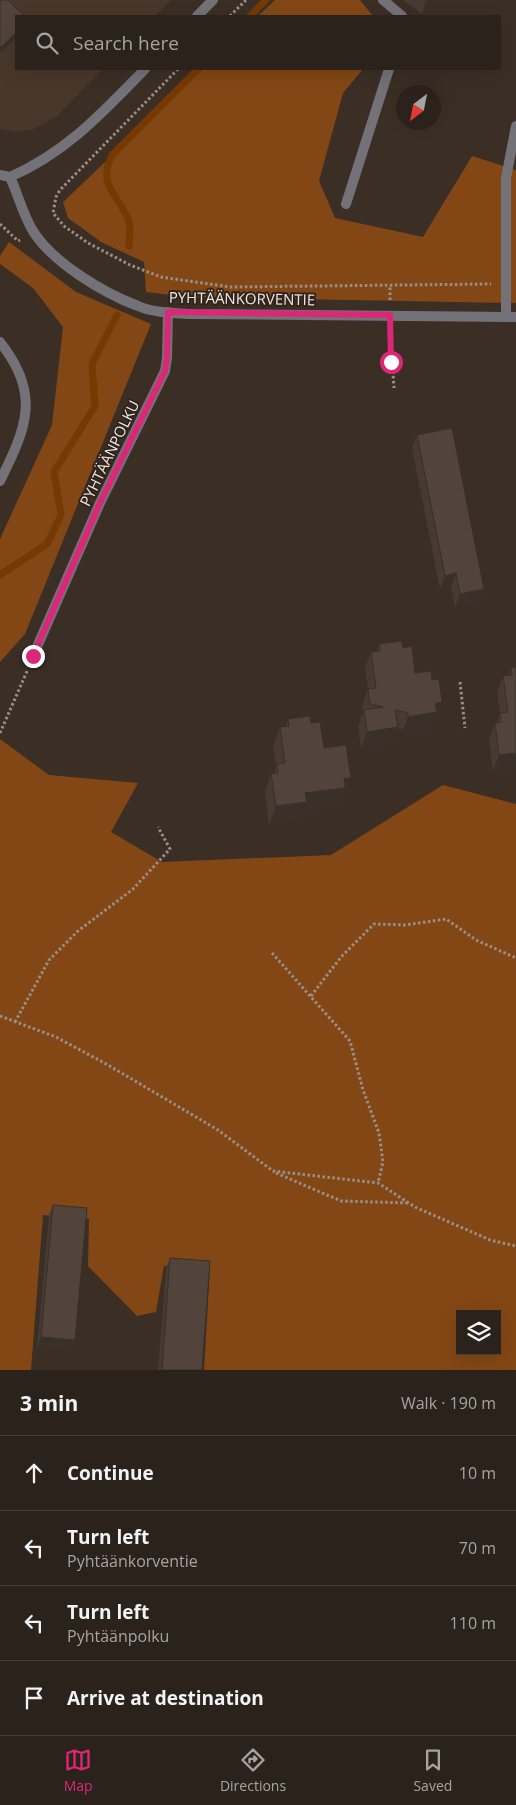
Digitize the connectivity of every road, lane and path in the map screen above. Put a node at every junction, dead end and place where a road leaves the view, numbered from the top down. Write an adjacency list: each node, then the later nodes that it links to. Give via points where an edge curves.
1 (213, 0): 4 (street)
2 (246, 0): 5 (path)
3 (383, 0): 6 (street)
4 (198, 15)
5 (231, 15)
6 (401, 15)
7 (144, 70): 11 (street, via 85,130 37,165)
8 (177, 70): 16 (path, via 60,190 53,213 64,226 106,252 161,277 230,287)
9 (389, 70): 12 (street)
10 (516, 126): 15 (street, via 506,178)
11 (5, 176): 17 (street, PYHTÄÄNKORVENTIE, via 33,231 60,260 84,278 138,307)
12 (346, 204)
13 (0, 224): 14 (path, via 18,241)
14 (23, 239)
15 (505, 284): 16 (path); 19 (street)
16 (390, 286): 18 (path)
17 (168, 312): 18 (street, PYHTÄÄNKORVENTIE); 23 (street, PYHTÄÄNPOLKU, via 165,371 100,503)
18 (390, 315): 19 (street, PYHTÄÄNKORVENTIE); 21 (path)
19 (511, 317)
20 (0, 342): 22 (street, via 14,361 24,384 26,412 19,444)
21 (394, 388)
22 (0, 481)
23 (33, 656): 26 (path)
24 (460, 682): 25 (path)
25 (465, 728)
26 (0, 733)
27 (158, 827): 32 (path, via 170,849 134,889 78,931 48,960)
28 (272, 953): 30 (path)
29 (516, 958): 30 (path, via 476,940 446,919 405,925 374,924 341,957)
30 (311, 996): 34 (path, via 350,1041 379,1134 383,1162)
31 (0, 1016): 32 (path)
32 (15, 1022): 33 (path, via 56,1037 108,1065 218,1130)
33 (273, 1171): 34 (path); 35 (path, via 341,1201)
34 (378, 1183): 35 (path)
35 (409, 1203): 36 (path, via 490,1240)
36 (516, 1246)

